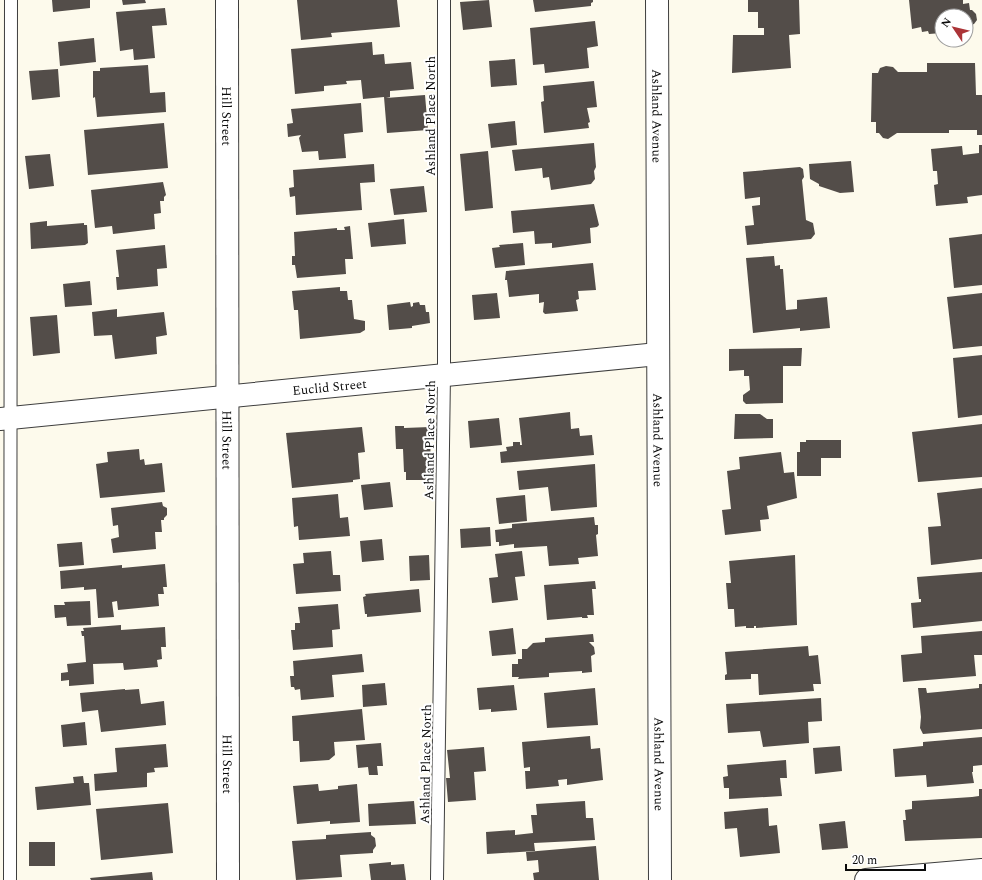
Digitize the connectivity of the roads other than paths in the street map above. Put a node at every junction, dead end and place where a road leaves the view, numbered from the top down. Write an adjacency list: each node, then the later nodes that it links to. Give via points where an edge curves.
1 (11, 0): 8 (lane)
2 (227, 0): 7 (street, Hill Street)
3 (444, 0): 6 (lane, Ashland Place North)
4 (657, 0): 5 (street, Ashland Avenue)
5 (658, 354): 6 (street, Euclid Street); 13 (street, Ashland Avenue)
6 (444, 374): 7 (street, Euclid Street); 12 (lane, Ashland Place North)
7 (226, 396): 8 (street, Euclid Street); 11 (street, Hill Street)
8 (5, 418): 10 (lane)
9 (982, 870): 14 (street)
10 (10, 880)
11 (228, 880)
12 (437, 880)
13 (660, 880)
14 (866, 880)

